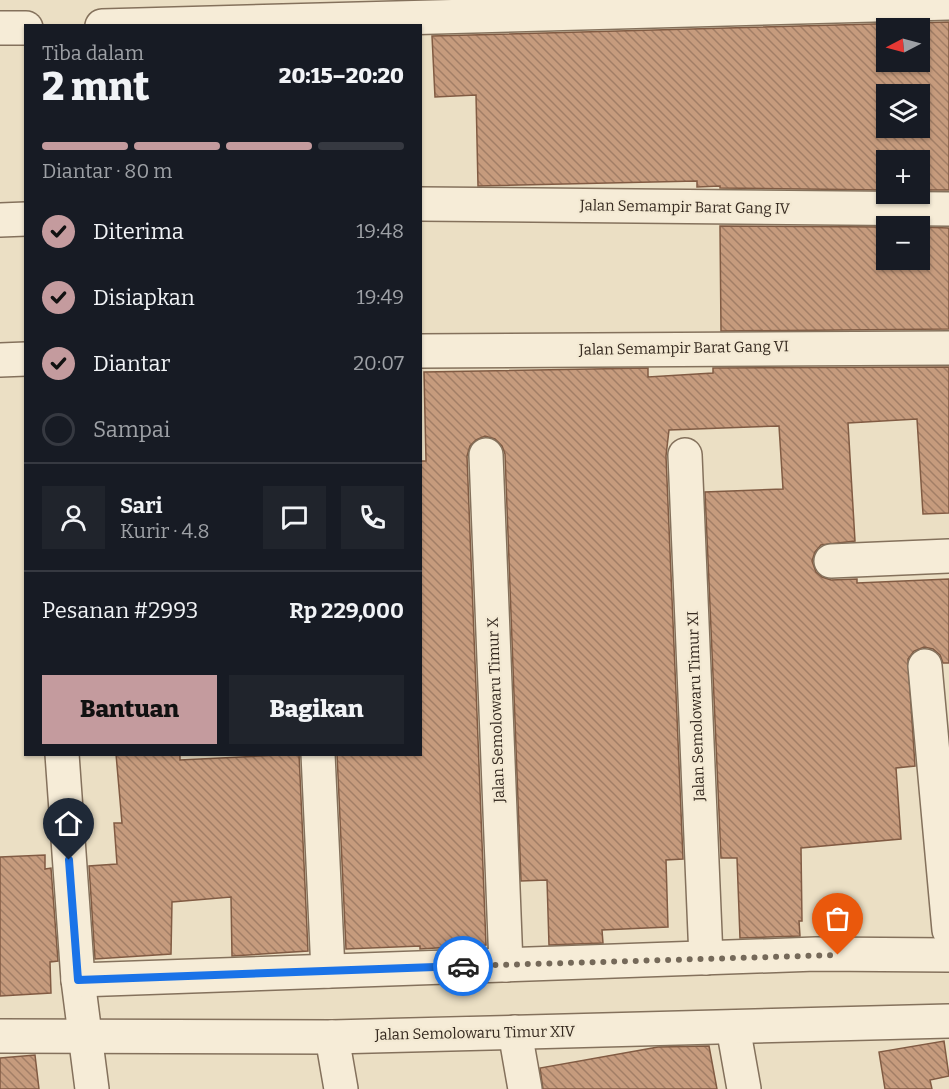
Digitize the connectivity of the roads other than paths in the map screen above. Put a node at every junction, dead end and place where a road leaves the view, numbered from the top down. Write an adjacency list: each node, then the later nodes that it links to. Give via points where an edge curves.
1 (949, 3): 2 (street)
2 (176, 24)
3 (24, 27): 4 (street)
4 (0, 28)
5 (422, 204): 6 (street, Jalan Semampir Barat Gang IV)
6 (949, 209)
7 (24, 219): 8 (street)
8 (0, 220)
9 (949, 348): 10 (street, Jalan Semampir Barat Gang VI)
10 (422, 351)
11 (24, 359): 12 (street)
12 (0, 360)
13 (486, 455): 24 (street, Jalan Semolowaru Timur X)
14 (686, 455): 23 (street, Jalan Semolowaru Timur XI)
15 (949, 556): 16 (street)
16 (831, 561)
17 (925, 666): 20 (street)
18 (62, 756): 26 (street)
19 (318, 756): 25 (street)
20 (943, 796): 21 (street)
21 (949, 930)
22 (949, 955): 23 (street)
23 (706, 958): 24 (street)
24 (506, 965): 25 (street)
25 (328, 971): 26 (street)
26 (78, 980): 30 (street)
27 (949, 1021): 28 (street, Jalan Semolowaru Timur XIV)
28 (733, 1027): 29 (street, Jalan Semolowaru Timur XIV); 36 (street)
29 (515, 1032): 32 (street, Jalan Semolowaru Timur XIV); 35 (street)
30 (85, 1035): 31 (street, Jalan Semolowaru Timur XIV); 32 (street, Jalan Semolowaru Timur XIV); 33 (street)
31 (0, 1036)
32 (332, 1037): 34 (street)
33 (93, 1089)
34 (340, 1089)
35 (525, 1089)
36 (744, 1089)

